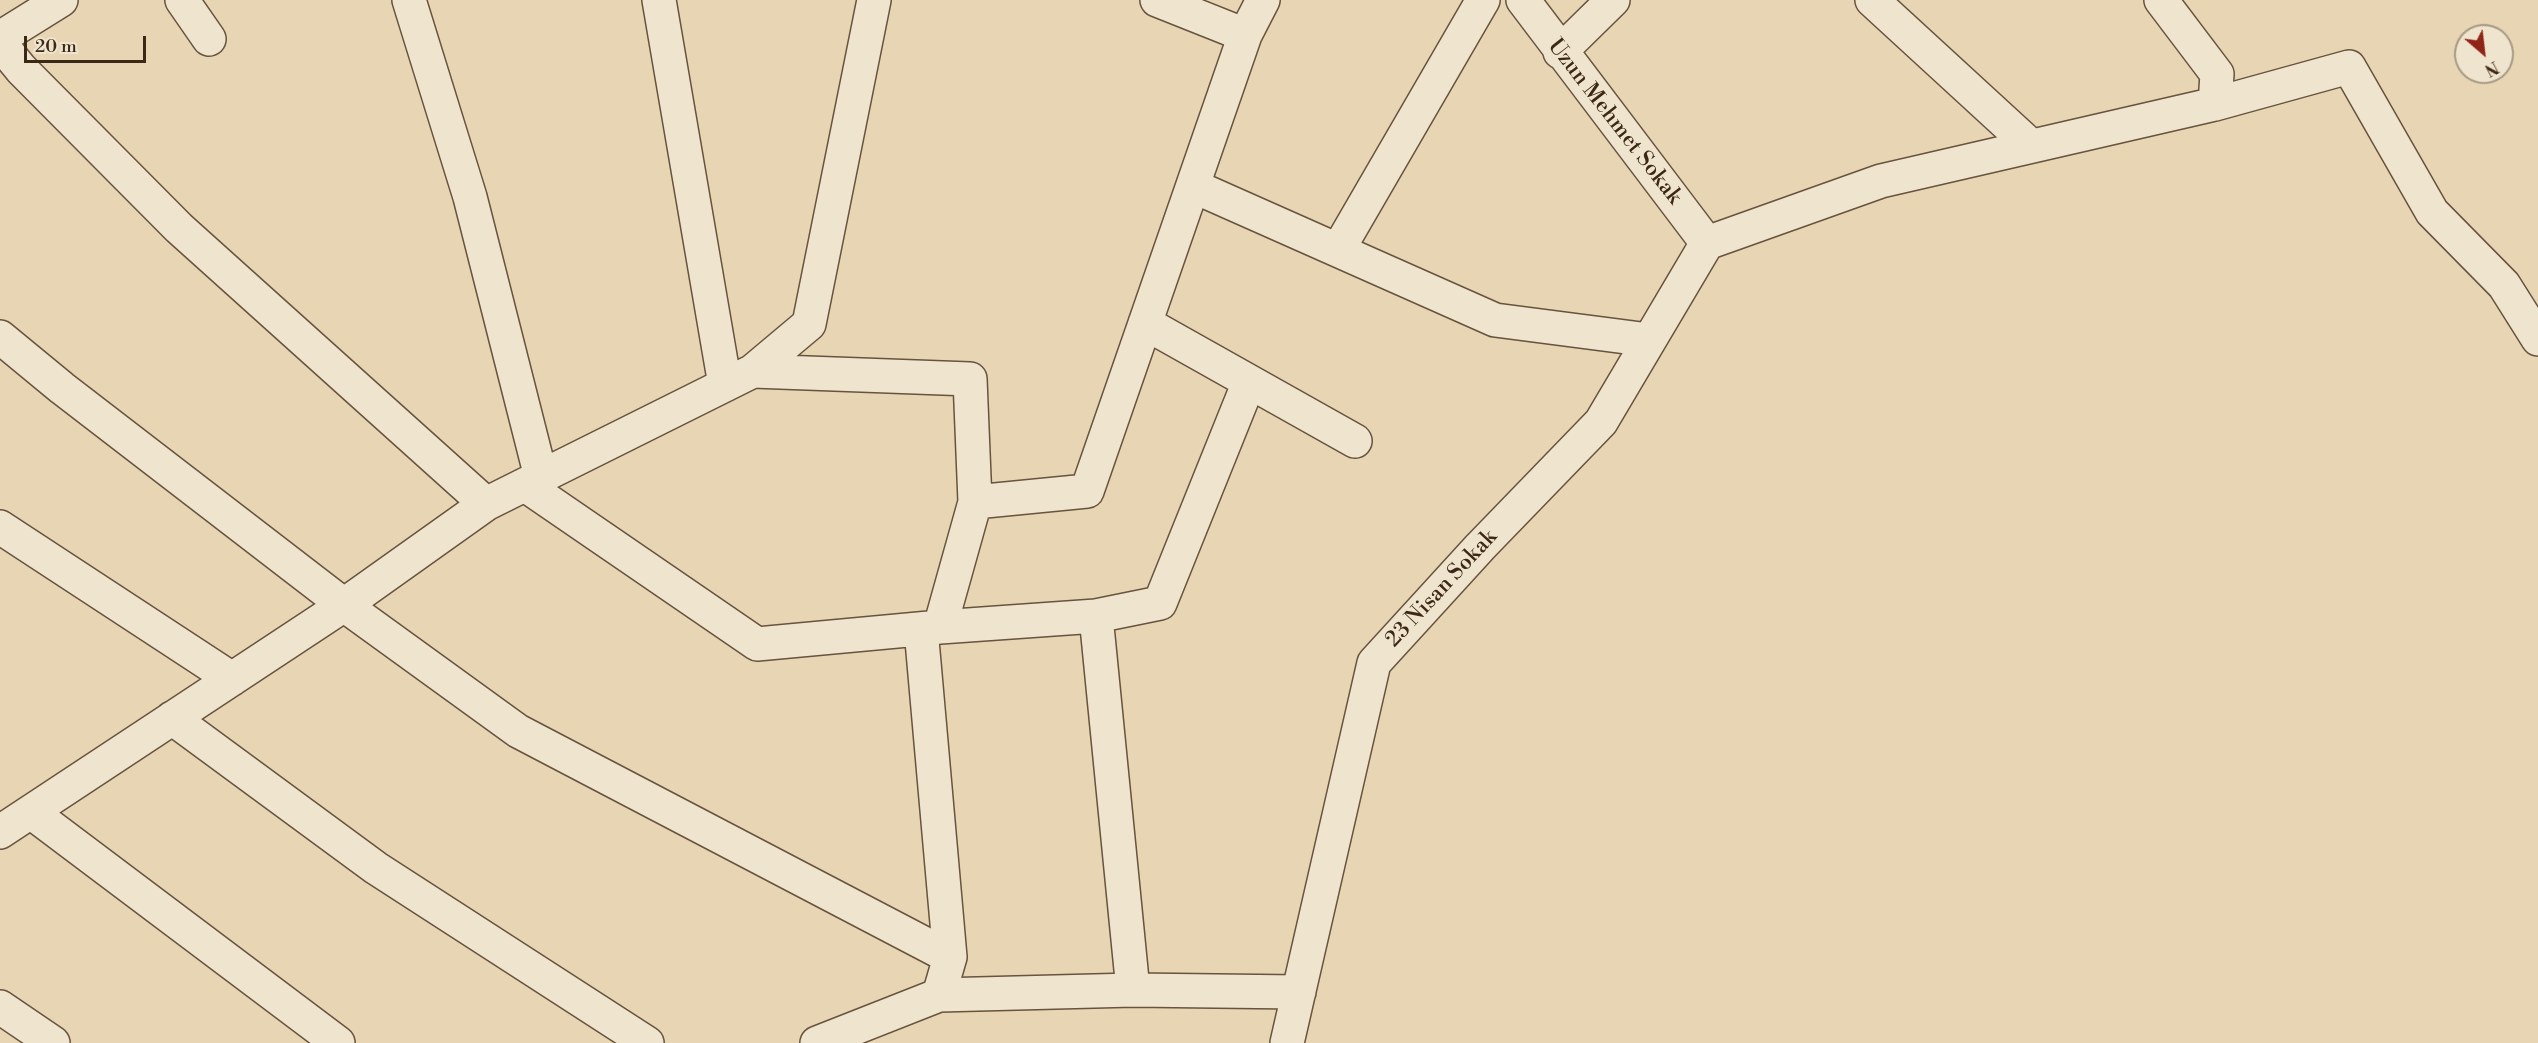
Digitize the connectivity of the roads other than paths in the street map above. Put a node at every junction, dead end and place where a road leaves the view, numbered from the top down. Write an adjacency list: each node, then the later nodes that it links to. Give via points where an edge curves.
1 (61, 0): 14 (street)
2 (182, 0): 15 (street)
3 (409, 0): 30 (street, via 470,198)
4 (659, 0): 27 (street)
5 (874, 0): 27 (street, via 808,324)
6 (1156, 0): 13 (street)
7 (1263, 0): 13 (street)
8 (1483, 0): 22 (street)
9 (1522, 0): 17 (street, Uzun Mehmet Sokak)
10 (1613, 0): 17 (street)
11 (1872, 0): 19 (street)
12 (2162, 0): 18 (street, via 2217,74)
13 (1245, 35): 20 (street)
14 (0, 38)
15 (209, 39)
16 (0, 43): 32 (street, via 179,228)
17 (1560, 52): 21 (street, Uzun Mehmet Sokak)
18 (2215, 104): 19 (street); 25 (street, via 2349,67 2432,212 2504,285)
19 (2031, 146): 21 (street, via 1881,181)
20 (1193, 186): 22 (street); 23 (street)
21 (1707, 243): 26 (street, 23 Nisan Sokak)
22 (1338, 250): 26 (street, via 1495,320)
23 (1145, 323): 28 (street); 31 (street, via 1088,491)
24 (0, 337): 34 (street)
25 (2538, 339)
26 (1649, 340): 43 (street, 23 Nisan Sokak, via 1601,422 1374,663)
27 (739, 378): 30 (street); 31 (street, via 970,379)
28 (1249, 382): 29 (street); 35 (street, via 1160,603)
29 (1355, 441)
30 (533, 481): 32 (street); 36 (street, via 757,644)
31 (975, 502): 36 (street)
32 (486, 504): 34 (street)
33 (0, 527): 37 (street)
34 (344, 605): 37 (street); 41 (street, via 518,731)
35 (1096, 616): 36 (street); 42 (street)
36 (930, 628): 41 (street)
37 (232, 679): 38 (street)
38 (172, 718): 39 (street); 48 (street, via 376,868)
39 (31, 812): 40 (street); 47 (street)
40 (0, 832)
41 (950, 957): 44 (street)
42 (1133, 990): 43 (street); 44 (street)
43 (1299, 992): 50 (street, 23 Nisan Sokak)
44 (939, 995): 49 (street)
45 (0, 1007): 46 (street)
46 (53, 1043)
47 (338, 1043)
48 (647, 1043)
49 (817, 1043)
50 (1287, 1043)

